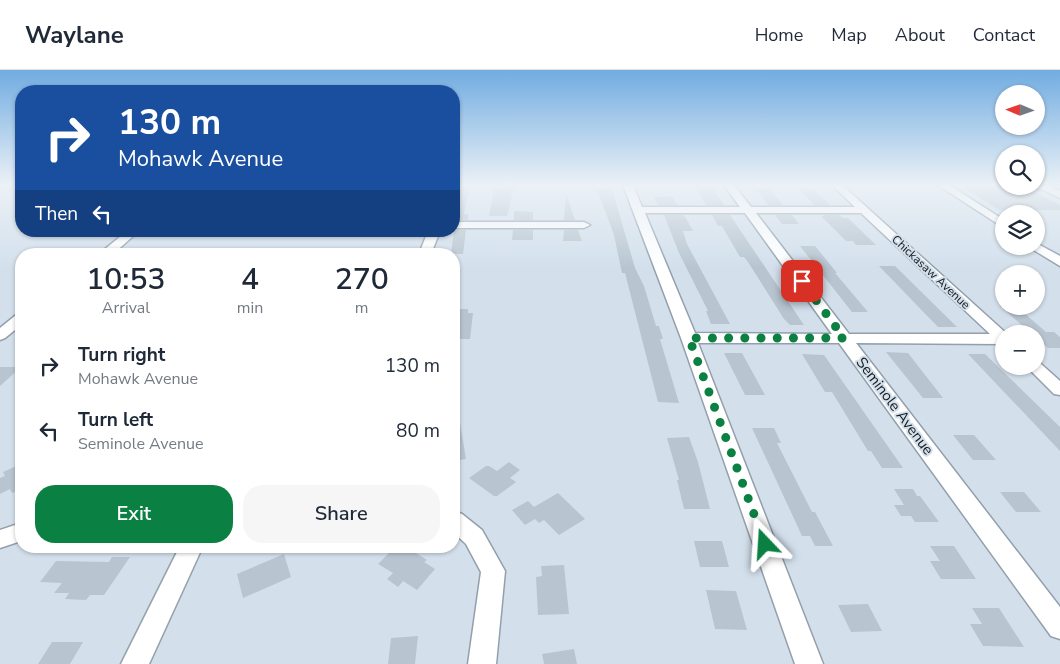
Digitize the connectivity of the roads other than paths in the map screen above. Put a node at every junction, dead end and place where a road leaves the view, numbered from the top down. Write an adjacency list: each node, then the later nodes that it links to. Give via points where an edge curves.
1 (641, 213): 15 (street)
2 (750, 213): 16 (street, Seminole Avenue)
3 (867, 213): 13 (street, Chickasaw Avenue)
4 (460, 225): 5 (street)
5 (584, 225)
6 (126, 237): 7 (street)
7 (113, 248)
8 (1045, 250): 10 (street)
9 (1045, 252): 11 (street)
10 (1060, 252)
11 (1060, 262)
12 (15, 323): 14 (street)
13 (995, 331)
14 (0, 335)
15 (689, 338): 16 (street); 25 (street)
16 (844, 338): 17 (street); 24 (street, Seminole Avenue)
17 (995, 339)
18 (1044, 375): 19 (street)
19 (1060, 390)
20 (460, 525): 27 (street, via 474,537 493,571)
21 (15, 534): 22 (street)
22 (0, 539)
23 (189, 553): 26 (street)
24 (1060, 627)
25 (812, 662)
26 (134, 664)
27 (482, 664)

